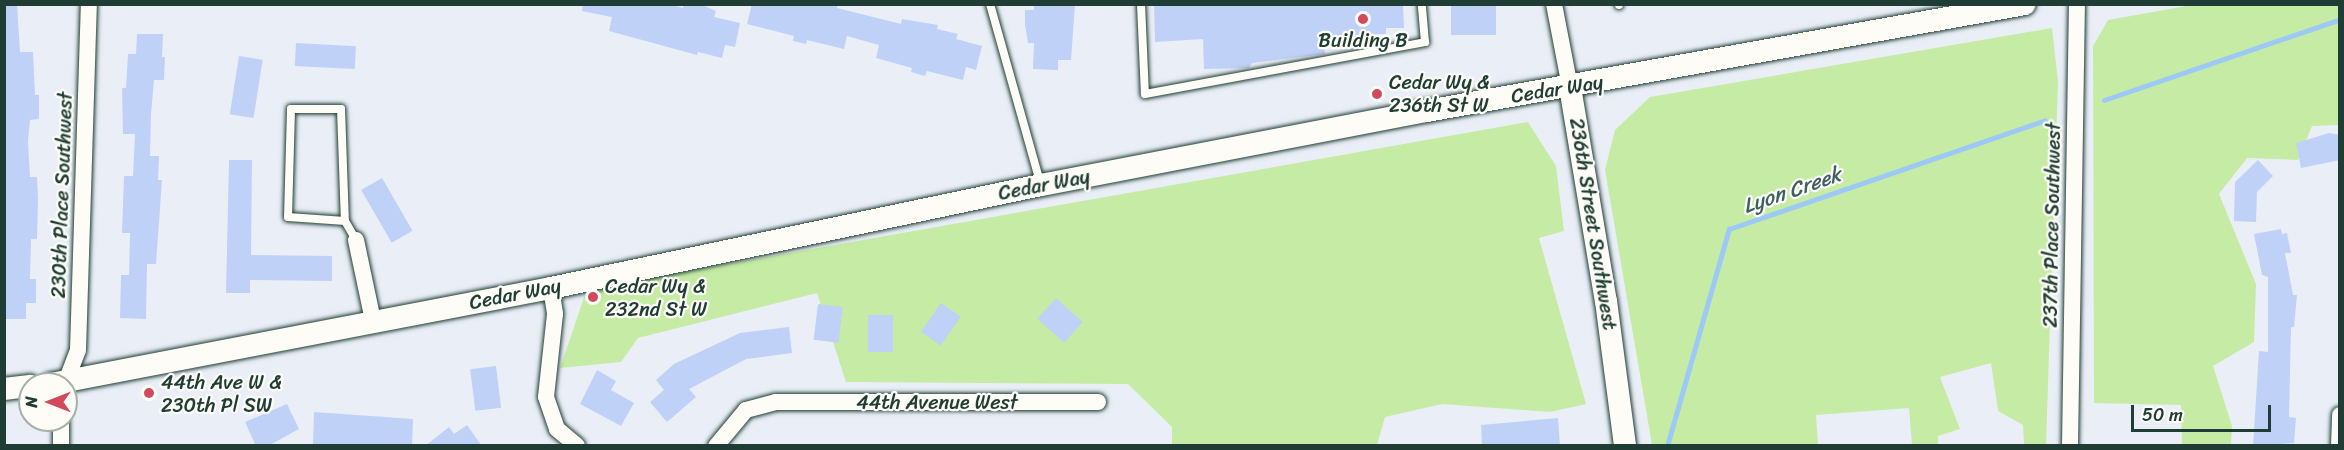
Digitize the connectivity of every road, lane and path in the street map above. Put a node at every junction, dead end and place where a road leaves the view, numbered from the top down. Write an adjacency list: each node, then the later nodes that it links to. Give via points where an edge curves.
1 (89, 4): 14 (street, 230th Place Southwest, via 78,350)
2 (1141, 4): 3 (lane, via 1145,94 1425,42)
3 (1422, 4)
4 (1554, 4): 8 (street, 236th Street Southwest)
5 (2025, 4): 8 (main road, Cedar Way)
6 (2077, 4): 22 (street, 237th Place Southwest)
7 (987, 5): 9 (lane)
8 (1570, 87): 9 (main road, Cedar Way); 21 (main road, 236th Street Southwest, via 1606,301)
9 (1041, 185): 12 (main road, Cedar Way)
10 (345, 221): 10 (lane, via 341,109 291,109 288,217); 11 (lane)
11 (356, 240): 13 (street)
12 (551, 288): 13 (main road, Cedar Way); 19 (street, via 555,314 546,397 557,429)
13 (373, 321): 15 (main road, Cedar Way)
14 (66, 372)
15 (78, 380)
16 (1098, 402): 20 (street, 44th Avenue West, via 776,402 746,410)
17 (2340, 415): 18 (street)
18 (2339, 421): 23 (street)
19 (577, 445)
20 (716, 446)
21 (1625, 446)
22 (2070, 446)
23 (2339, 446)

